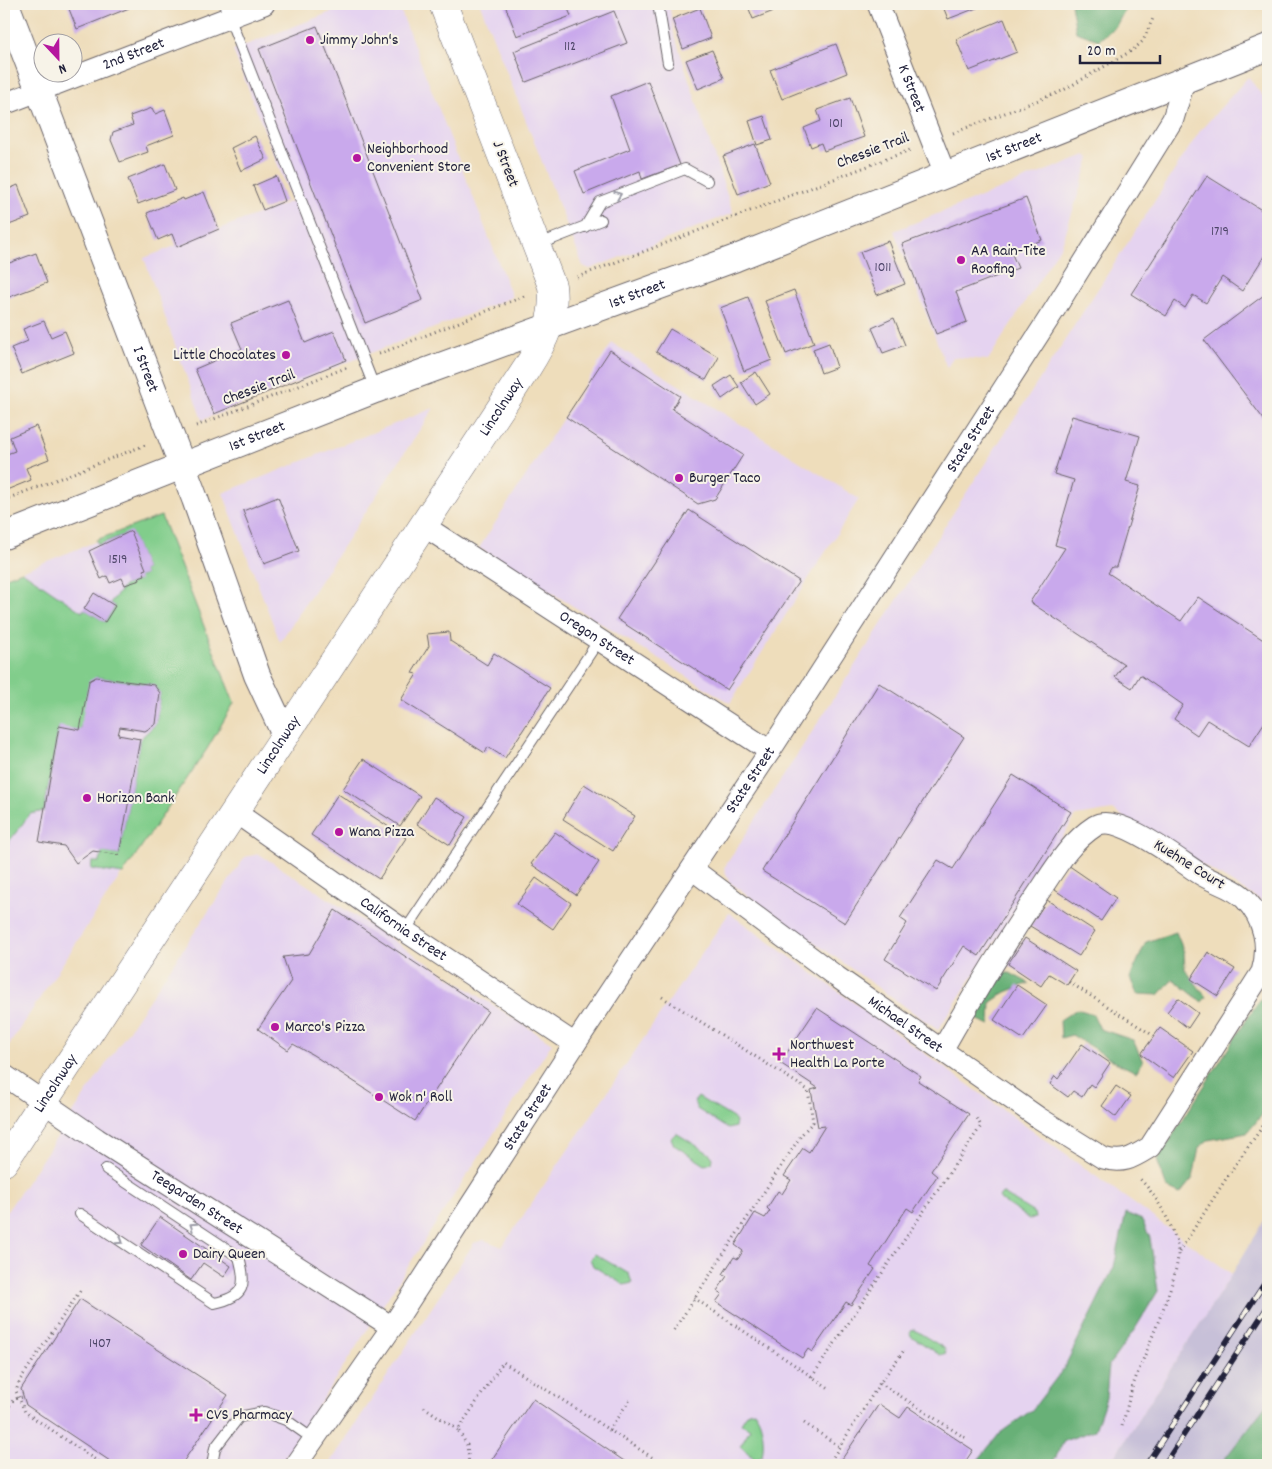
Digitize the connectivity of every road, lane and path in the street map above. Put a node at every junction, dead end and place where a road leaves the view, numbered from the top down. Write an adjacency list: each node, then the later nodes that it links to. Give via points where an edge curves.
1 (6, 4): 11 (street, I Street)
2 (264, 4): 6 (street, 2nd Street)
3 (443, 4): 18 (main road, J Street)
4 (658, 4): 9 (lane)
5 (878, 4): 13 (street, K Street)
6 (226, 10): 11 (street, 2nd Street); 22 (lane)
7 (1154, 16): 13 (path, Chessie Trail, via 1143,41 1133,50 1071,86)
8 (1268, 47): 10 (street, 1st Street)
9 (668, 63)
10 (1184, 82): 14 (street, 1st Street); 31 (street, State Street, via 1173,119 1053,312)
11 (40, 90): 12 (street, 2nd Street); 24 (street, I Street)
12 (4, 104)
13 (932, 141): 14 (street, K Street); 19 (path, Chessie Trail)
14 (945, 174): 21 (street, 1st Street, via 736,258)
15 (707, 181): 17 (lane, one-way to 15, via 600,202 685,169)
16 (601, 220): 17 (lane)
17 (585, 227): 18 (lane)
18 (537, 245): 21 (main road, J Street, via 552,286)
19 (578, 277)
20 (523, 297): 22 (path, Chessie Trail)
21 (550, 326): 23 (street, 1st Street); 27 (main road, Lincolnway, via 527,368)
22 (364, 360): 23 (lane); 24 (path, Chessie Trail)
23 (375, 390): 25 (street, 1st Street)
24 (170, 436): 25 (street, I Street); 26 (path, Chessie Trail)
25 (182, 466): 28 (street, 1st Street); 30 (street, I Street, via 257,675)
26 (4, 500)
27 (424, 526): 29 (street, Oregon Street); 30 (main road, Lincolnway)
28 (4, 536)
29 (599, 640): 31 (street, Oregon Street); 34 (lane)
30 (284, 736): 32 (main road, Lincolnway)
31 (770, 750): 33 (street, State Street)
32 (234, 812): 34 (street, California Street); 41 (main road, Lincolnway)
33 (692, 869): 38 (street, State Street); 39 (street, Michael Street, via 836,977)
34 (405, 932): 38 (street, California Street)
35 (1069, 982): 37 (path)
36 (662, 997): 50 (path, via 808,1090 813,1122)
37 (1154, 1036)
38 (575, 1044): 51 (street, State Street)
39 (942, 1050): 44 (street, Michael Street, via 1103,1158); 44 (street, Kuehne Court, via 993,962 1071,845 1098,824 1115,825 1140,834 1244,898 1258,918 1266,938 1266,960 1262,972 1150,1148)
40 (4, 1075): 41 (street, Teegarden Street)
41 (44, 1102): 45 (main road, Lincolnway); 51 (street, Teegarden Street)
42 (977, 1118): 54 (path, via 981,1126)
43 (1268, 1119): 48 (path)
44 (1124, 1160): 48 (path, via 1153,1192 1165,1214)
45 (4, 1162)
46 (106, 1169): 47 (lane, one-way to 46, via 214,1303 227,1300 240,1291 245,1277 239,1257)
47 (80, 1214)
48 (1178, 1253): 62 (path, via 1174,1276)
49 (80, 1291): 57 (path, via 20,1380 16,1391)
50 (694, 1298): 52 (path); 54 (path)
51 (392, 1327): 65 (street, State Street)
52 (672, 1333)
53 (905, 1349): 55 (path)
54 (812, 1377): 56 (path)
55 (880, 1383): 66 (path); 67 (path)
56 (829, 1388)
57 (21, 1397): 60 (path, via 14,1399); 69 (path, via 25,1412)
58 (631, 1398): 64 (path)
59 (424, 1407): 63 (path)
60 (4, 1414)
61 (804, 1423): 67 (path)
62 (1122, 1426)
63 (458, 1430): 64 (path, via 503,1362); 72 (path, via 467,1445)
64 (609, 1430): 68 (path)
65 (312, 1438): 70 (lane, via 286,1420 264,1412 239,1417 216,1448); 71 (street, State Street)
66 (967, 1439)
67 (839, 1446): 75 (path)
68 (655, 1460): 73 (path); 74 (path)
69 (103, 1465)
70 (212, 1465)
71 (296, 1465)
72 (469, 1465)
73 (652, 1465)
74 (664, 1465)
75 (828, 1465)

